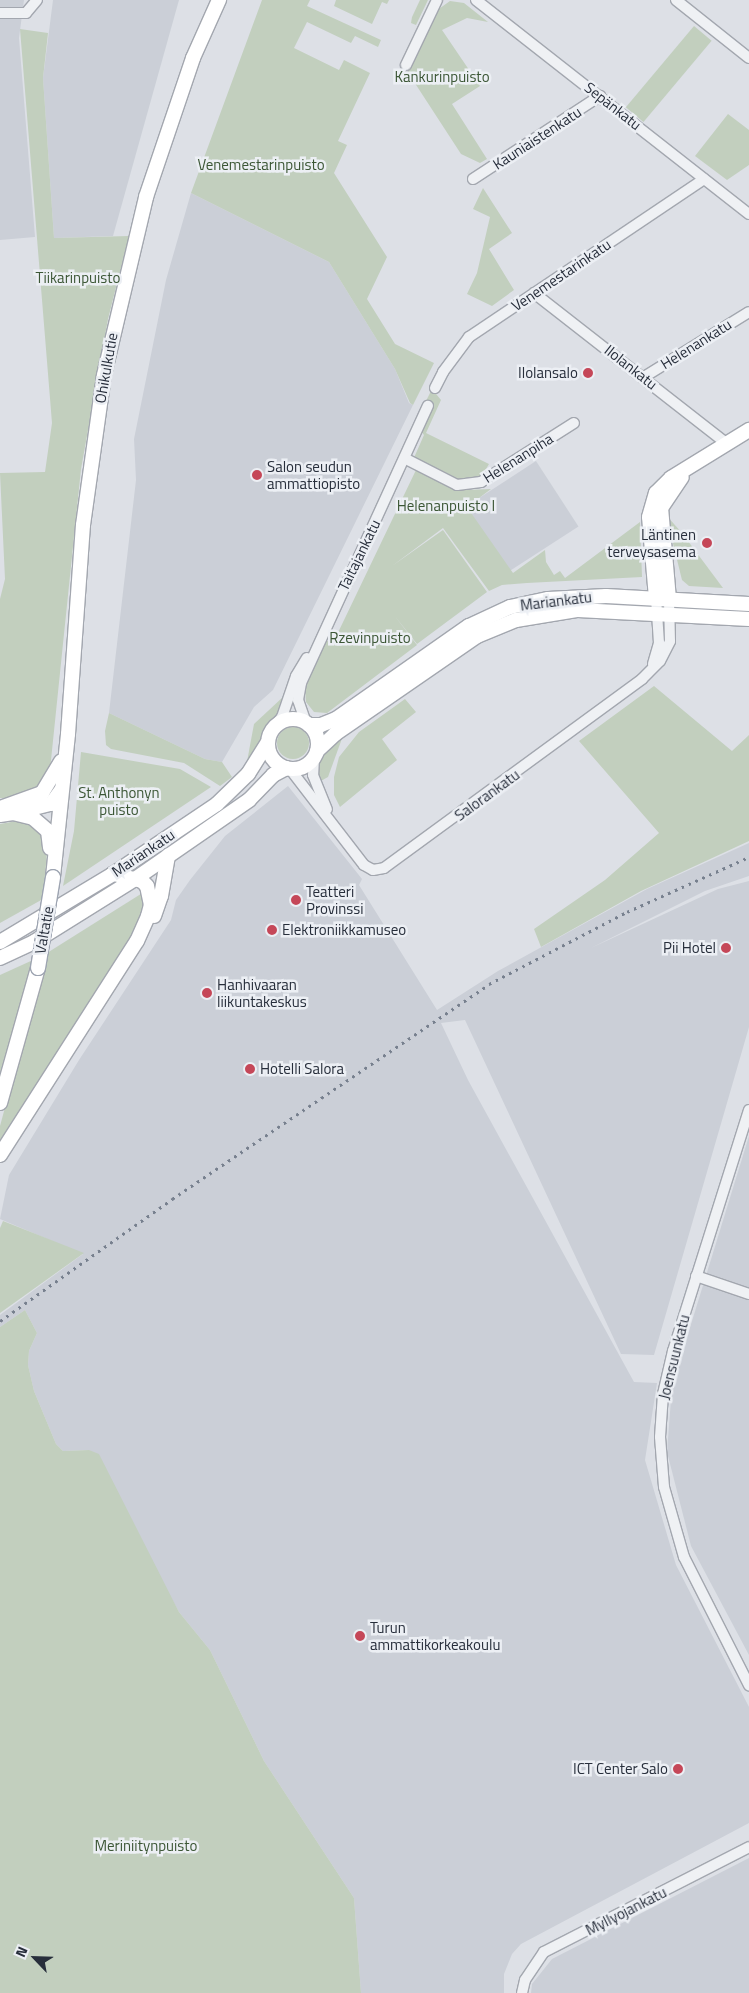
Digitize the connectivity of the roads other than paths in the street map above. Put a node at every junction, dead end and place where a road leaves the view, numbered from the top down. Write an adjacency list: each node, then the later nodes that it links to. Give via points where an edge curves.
1 (37, 0): 6 (street, via 26,12)
2 (219, 0): 30 (main road, Ohikulkutie, via 193,58 146,197 113,329 83,525)
3 (437, 0): 8 (street)
4 (476, 0): 9 (street, Sepänkatu)
5 (681, 1): 7 (street)
6 (0, 13)
7 (749, 58)
8 (406, 65)
9 (600, 96): 10 (street, Kauniaistenkatu); 11 (street, Sepänkatu)
10 (473, 179)
11 (704, 179): 12 (street, Sepänkatu); 13 (street, Venemestarinkatu)
12 (749, 214)
13 (534, 293): 15 (street, Ilolankatu); 16 (street, Venemestarinkatu, via 469,337)
14 (749, 312): 15 (street, Helenankatu)
15 (644, 377): 20 (street, Ilolankatu)
16 (435, 388)
17 (428, 406): 21 (street, Taitajankatu)
18 (574, 423): 21 (street, Helenanpiha, via 481,482 457,485)
19 (749, 430): 20 (main road)
20 (726, 443): 22 (main road, via 662,486 651,504)
21 (406, 459): 26 (street, Taitajankatu)
22 (663, 598): 23 (main road, Mariankatu); 24 (street, Salorankatu); 27 (main road, Mariankatu, via 563,597 496,612 469,626 336,719 321,725)
23 (749, 604)
24 (664, 614): 25 (main road, Mariankatu); 31 (main road, Mariankatu, via 565,611 496,627 477,636 335,734); 35 (street, Salorankatu, via 651,670 536,759 384,868 373,870 364,865)
25 (749, 619)
26 (314, 650): 27 (street, Taitajankatu, via 298,696); 28 (street, Taitajankatu, via 296,676 284,711)
27 (307, 724): 28 (main road, via 289,719); 31 (main road, via 317,737)
28 (274, 727): 29 (main road)
29 (268, 743): 32 (main road, via 273,759); 38 (main road, Mariankatu, via 248,774 217,804)
30 (66, 752): 33 (main road, Valtatie); 34 (main road, via 42,793)
31 (316, 754): 32 (main road, via 304,767); 35 (street, Salorankatu, via 313,775)
32 (288, 769): 35 (street, Salorankatu); 36 (main road, Mariankatu, via 277,771 249,800)
33 (62, 790): 34 (main road, via 51,804); 37 (main road, Valtatie)
34 (4, 812): 37 (main road, via 33,818 48,831)
35 (330, 817)
36 (168, 856): 39 (main road, Mariankatu); 40 (main road, via 159,907)
37 (53, 873): 43 (main road, Valtatie, bridge, via 38,968)
38 (113, 874): 39 (main road); 41 (main road, Mariankatu)
39 (135, 879): 40 (main road, via 147,886 150,896 148,916); 42 (main road, Mariankatu, via 34,942)
40 (137, 941): 45 (main road)
41 (0, 942)
42 (0, 958)
43 (0, 1103)
44 (749, 1110): 46 (street, Joensuunkatu)
45 (0, 1155)
46 (696, 1276): 47 (street); 48 (street, Joensuunkatu, via 663,1394 660,1446 664,1487 684,1557)
47 (749, 1294)
48 (749, 1685)
49 (749, 1847): 50 (street, Myllyojankatu, via 544,1952 525,1980)
50 (522, 1993)

